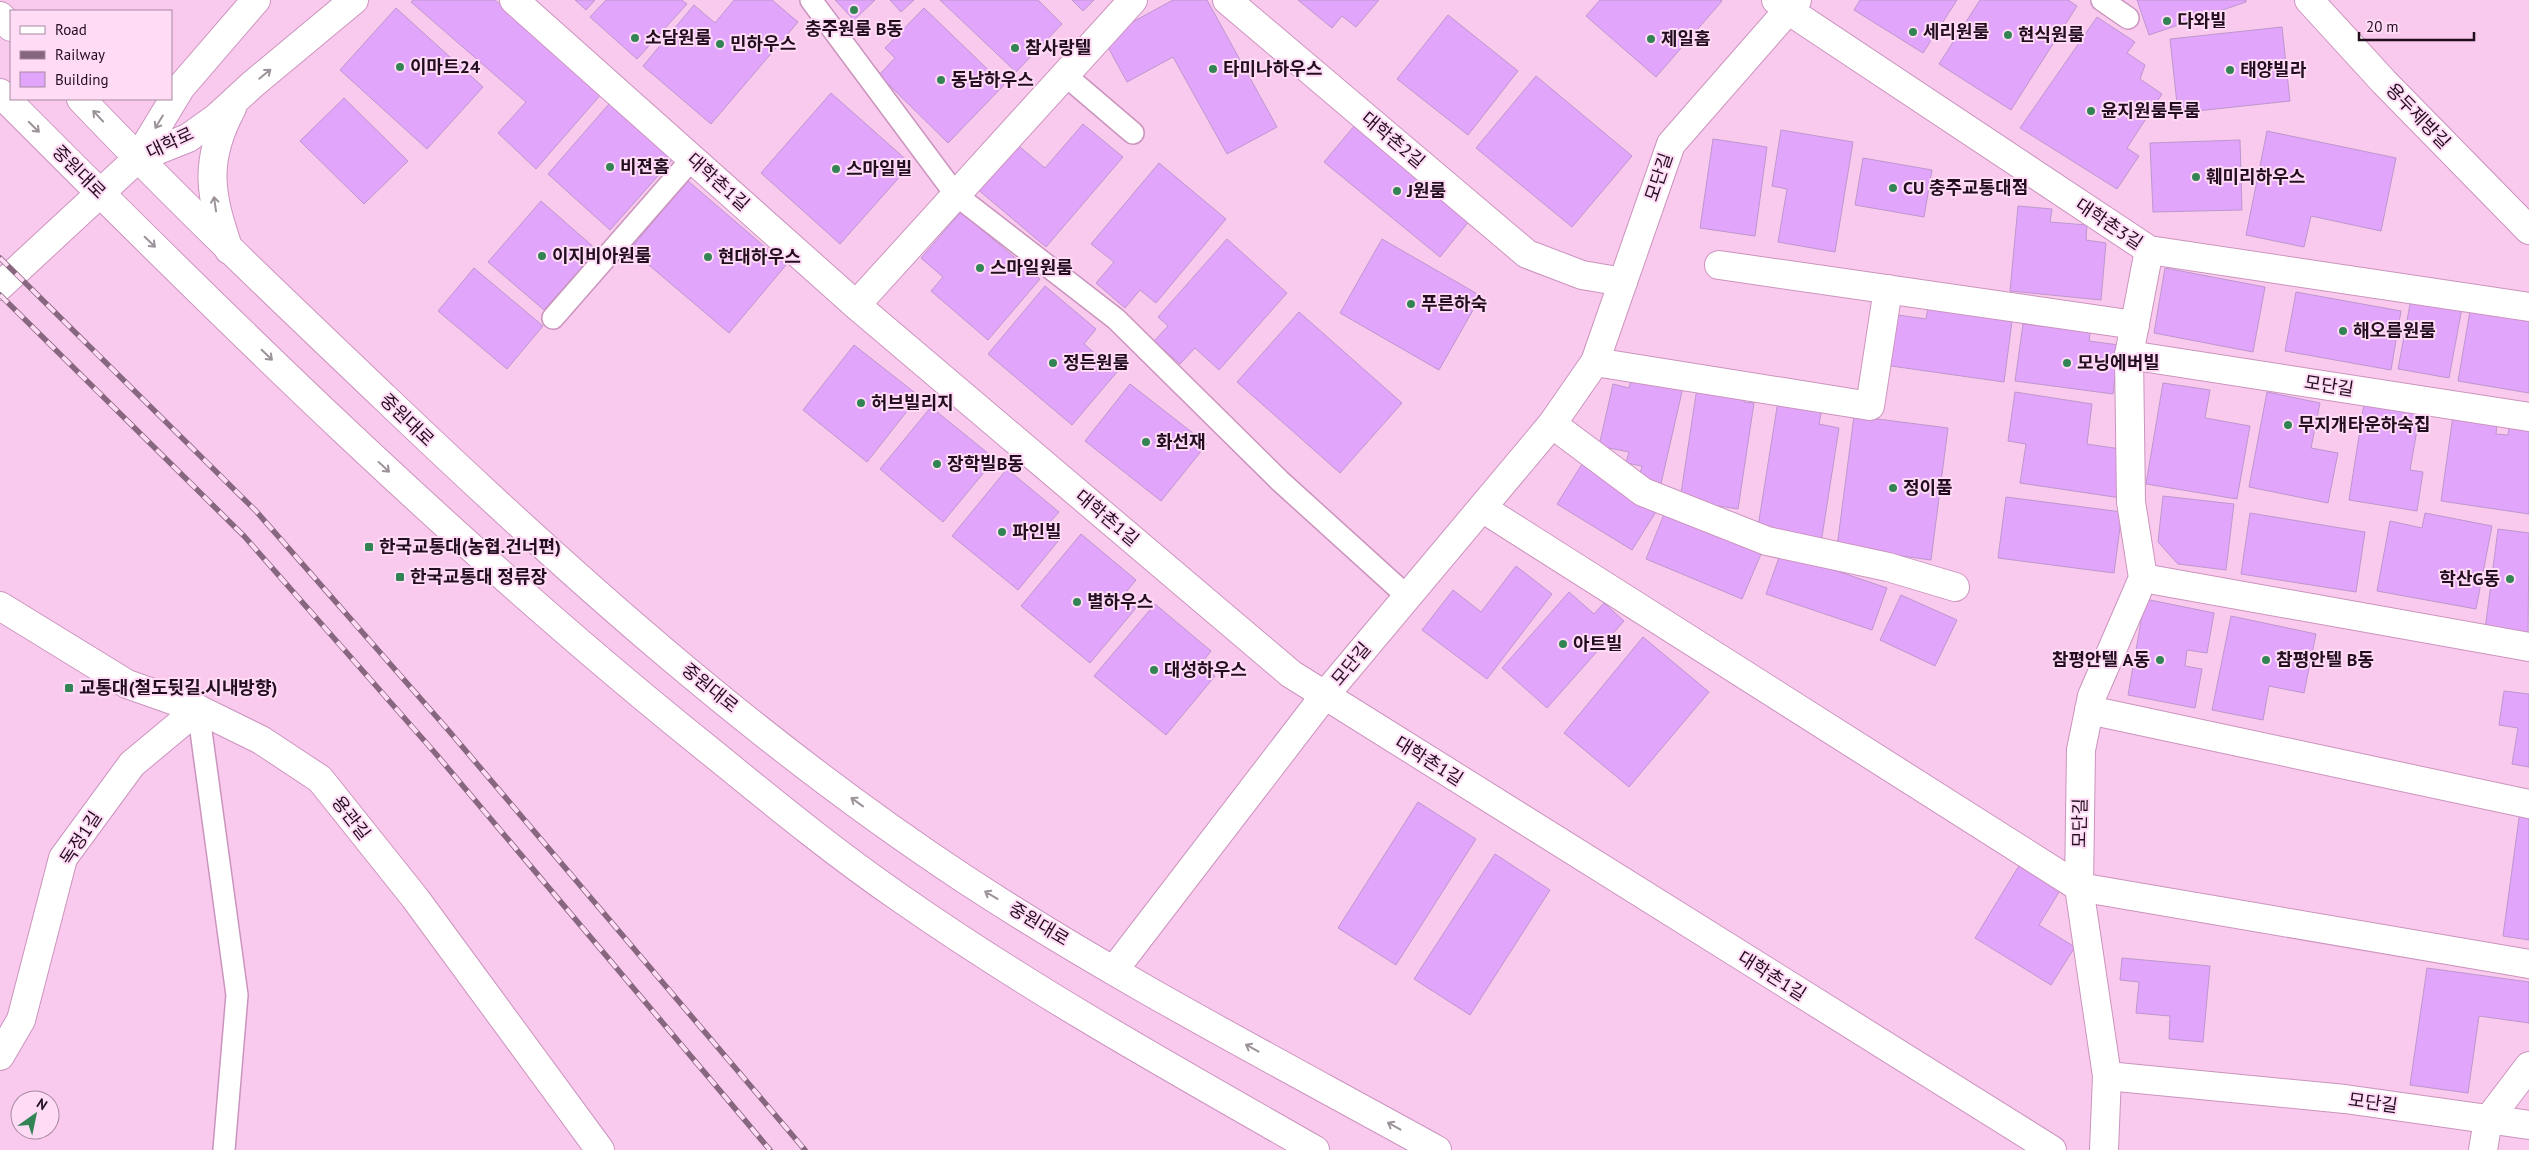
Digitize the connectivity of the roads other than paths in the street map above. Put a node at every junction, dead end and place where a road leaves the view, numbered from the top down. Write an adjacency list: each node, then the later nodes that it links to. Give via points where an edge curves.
1 (256, 0): 13 (street, 대학로)
2 (354, 0): 18 (street, 대학로, one-way to 2)
3 (514, 0): 21 (street, 대학촌1길)
4 (811, 0): 23 (lane)
5 (1133, 0): 14 (street)
6 (1227, 0): 28 (street, 대학촌2길, via 1528,254 1582,275)
7 (2102, 0): 11 (lane)
8 (2309, 0): 24 (street, 용두제방길)
9 (1787, 3): 26 (street, 대학촌3길); 28 (street, 모단길, via 1671,144)
10 (0, 16): 12 (street)
11 (2128, 18)
12 (10, 26)
13 (199, 67): 15 (street); 20 (street, 대학로, one-way to 20, via 181,87)
14 (1065, 75): 19 (lane); 23 (street)
15 (172, 78)
16 (0, 93): 22 (street, 중원대로, one-way to 22)
17 (83, 100): 20 (street, 중원대로, one-way to 17)
18 (236, 101): 20 (street, 대학로, via 188,138); 25 (street, one-way to 18, via 216,211 212,176 216,143)
19 (1133, 133)
20 (138, 158): 22 (street); 25 (street, 중원대로)
21 (692, 159): 31 (street, 대학촌1길); 33 (lane)
22 (99, 192): 29 (street); 59 (street, 중원대로, one-way to 59, via 488,565 627,684 784,811 898,897 996,962)
23 (956, 194): 31 (street); 42 (lane, via 1116,319 1280,481)
24 (2529, 230)
25 (229, 250): 51 (street, 중원대로, one-way to 25, via 964,878 784,748 638,629 495,503)
26 (2149, 250): 32 (street, 대학촌3길); 34 (street)
27 (1719, 265): 30 (street)
28 (1623, 282): 36 (street, 모단길)
29 (0, 286)
30 (1888, 289): 34 (street); 36 (street, via 1870,406)
31 (856, 305): 45 (street, 대학촌1길, via 1291,674)
32 (2529, 307)
33 (553, 318)
34 (2135, 325): 35 (street)
35 (2129, 355): 37 (street, 모단길); 40 (street, via 2131,502)
36 (1595, 362): 38 (street, 모단길)
37 (2529, 417)
38 (1552, 424): 39 (street, 모단길); 41 (street, via 1643,492 1767,540 1888,567)
39 (1482, 508): 42 (street, 모단길); 49 (street)
40 (2143, 578): 44 (street); 47 (street, 모단길, via 2107,659)
41 (1955, 587)
42 (1408, 597): 45 (street, 모단길)
43 (0, 606): 46 (street, 용관길, via 127,684)
44 (2529, 647)
45 (1325, 695): 51 (street, 모단길); 61 (street, 대학촌1길)
46 (198, 710): 52 (street, 독정1길, via 132,764 64,858 21,1020); 57 (lane, via 237,995); 58 (street, 용관길, via 261,740 320,779 415,898)
47 (2090, 710): 48 (street); 49 (street, 모단길, via 2081,750)
48 (2529, 804)
49 (2078, 887): 50 (street); 54 (street, 모단길)
50 (2529, 964)
51 (1114, 970): 60 (street, 중원대로, one-way to 51)
52 (0, 1056)
53 (2529, 1066): 55 (street)
54 (2107, 1076): 55 (street, 모단길, via 2345,1099); 62 (street, 모단길)
55 (2488, 1120): 56 (street, 모단길); 63 (street)
56 (2529, 1124)
57 (224, 1150)
58 (600, 1150)
59 (1315, 1150)
60 (1436, 1150)
61 (2052, 1150)
62 (2104, 1150)
63 (2483, 1150)

